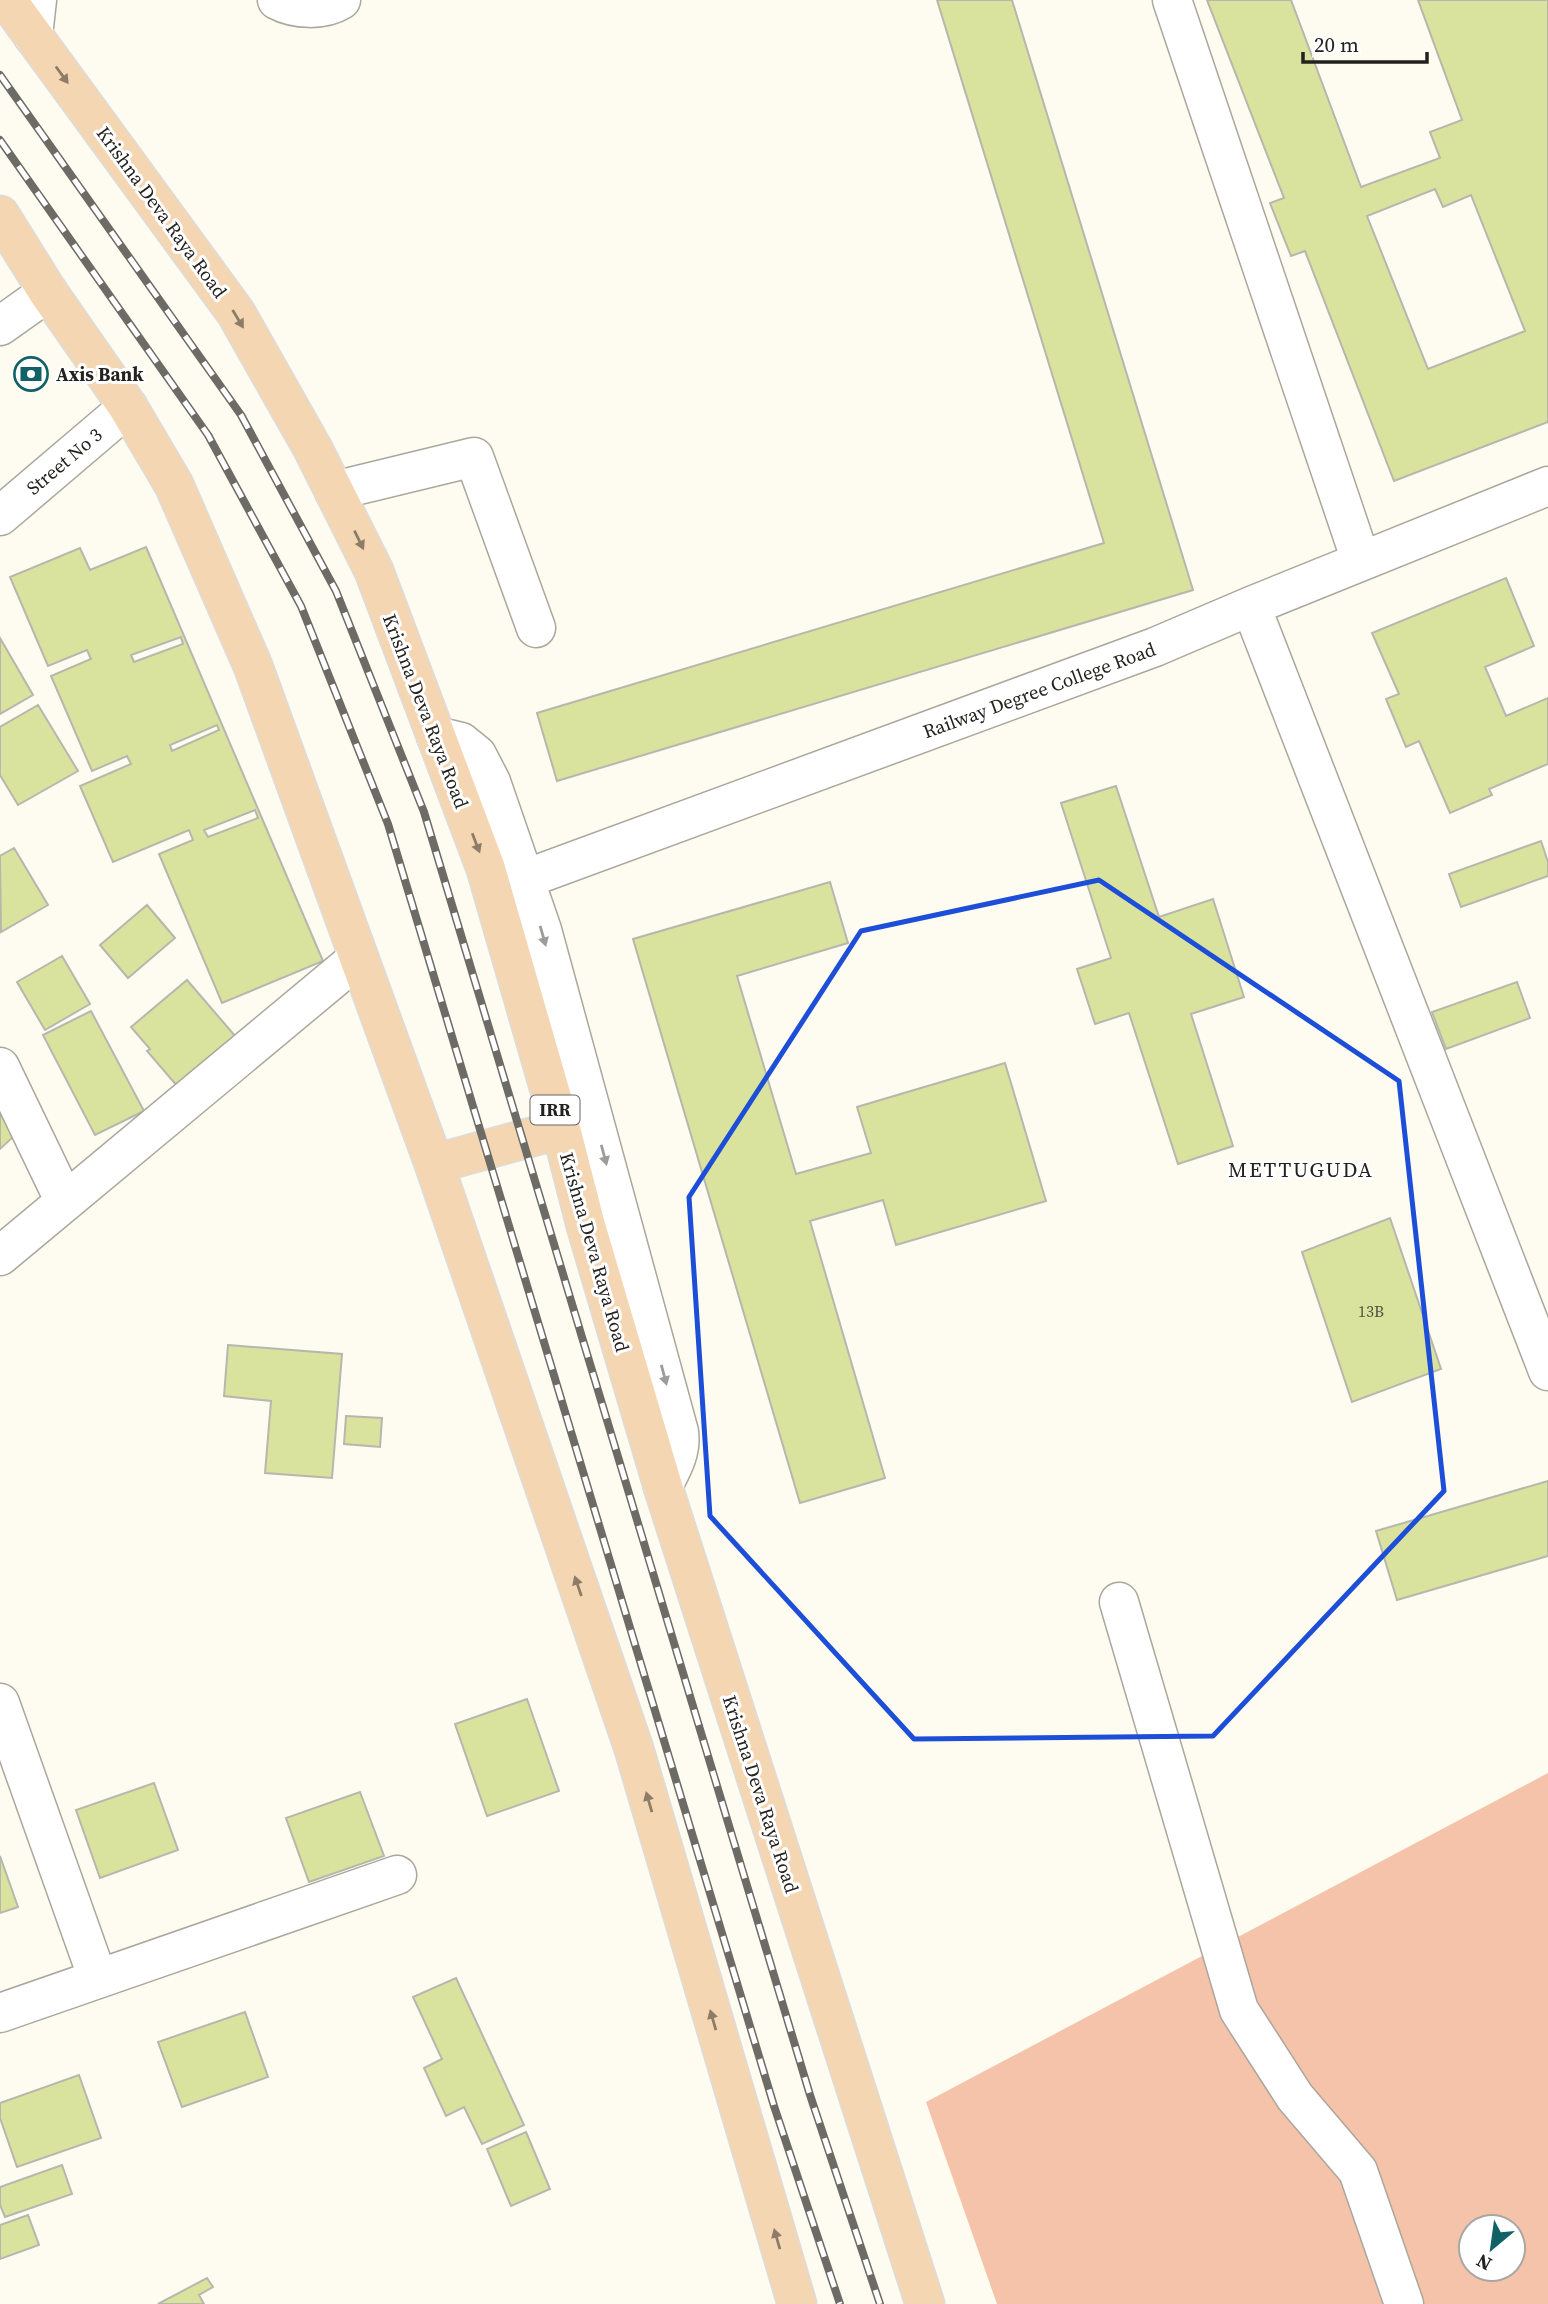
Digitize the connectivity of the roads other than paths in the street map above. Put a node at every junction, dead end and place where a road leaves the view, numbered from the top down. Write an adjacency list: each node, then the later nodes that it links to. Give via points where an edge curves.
1 (7, 0): 5 (main road, Krishna Deva Raya Road / IRR)
2 (277, 0): 3 (street, via 312,8)
3 (341, 0)
4 (1172, 0): 13 (street)
5 (35, 18): 11 (main road, Krishna Deva Raya Road / IRR, one-way to 11, via 236,313)
6 (0, 215): 7 (main road)
7 (48, 292): 8 (street); 9 (main road)
8 (0, 326)
9 (128, 407): 12 (street, Street No 3); 18 (main road, via 174,485 253,666)
10 (1548, 486): 13 (street, Railway Degree College Road)
11 (334, 491): 15 (street, via 474,457); 16 (main road, Krishna Deva Raya Road / IRR, one-way to 16, via 374,571)
12 (0, 516)
13 (1361, 561): 14 (street, Railway Degree College Road)
14 (1251, 606): 17 (street, Railway Degree College Road, via 1155,647); 24 (street)
15 (536, 628)
16 (436, 736): 17 (street, via 461,742 477,755); 20 (main road, Krishna Deva Raya Road / IRR, one-way to 20, via 486,869)
17 (525, 879): 25 (street, one-way to 25, via 679,1432 679,1453)
18 (358, 958): 21 (main road); 22 (street)
19 (0, 1067): 22 (street)
20 (561, 1129): 21 (main road); 25 (main road, Krishna Deva Raya Road / IRR)
21 (434, 1164): 31 (main road, one-way to 21, via 634,1749)
22 (65, 1202): 23 (street)
23 (0, 1256)
24 (1548, 1371)
25 (663, 1486): 32 (main road, Krishna Deva Raya Road / IRR)
26 (1119, 1602): 33 (street, via 1239,2010 1295,2097 1358,2171)
27 (0, 1703): 29 (street)
28 (397, 1875): 29 (street)
29 (98, 1979): 30 (street)
30 (0, 2013)
31 (797, 2304)
32 (925, 2304)
33 (1404, 2304)

